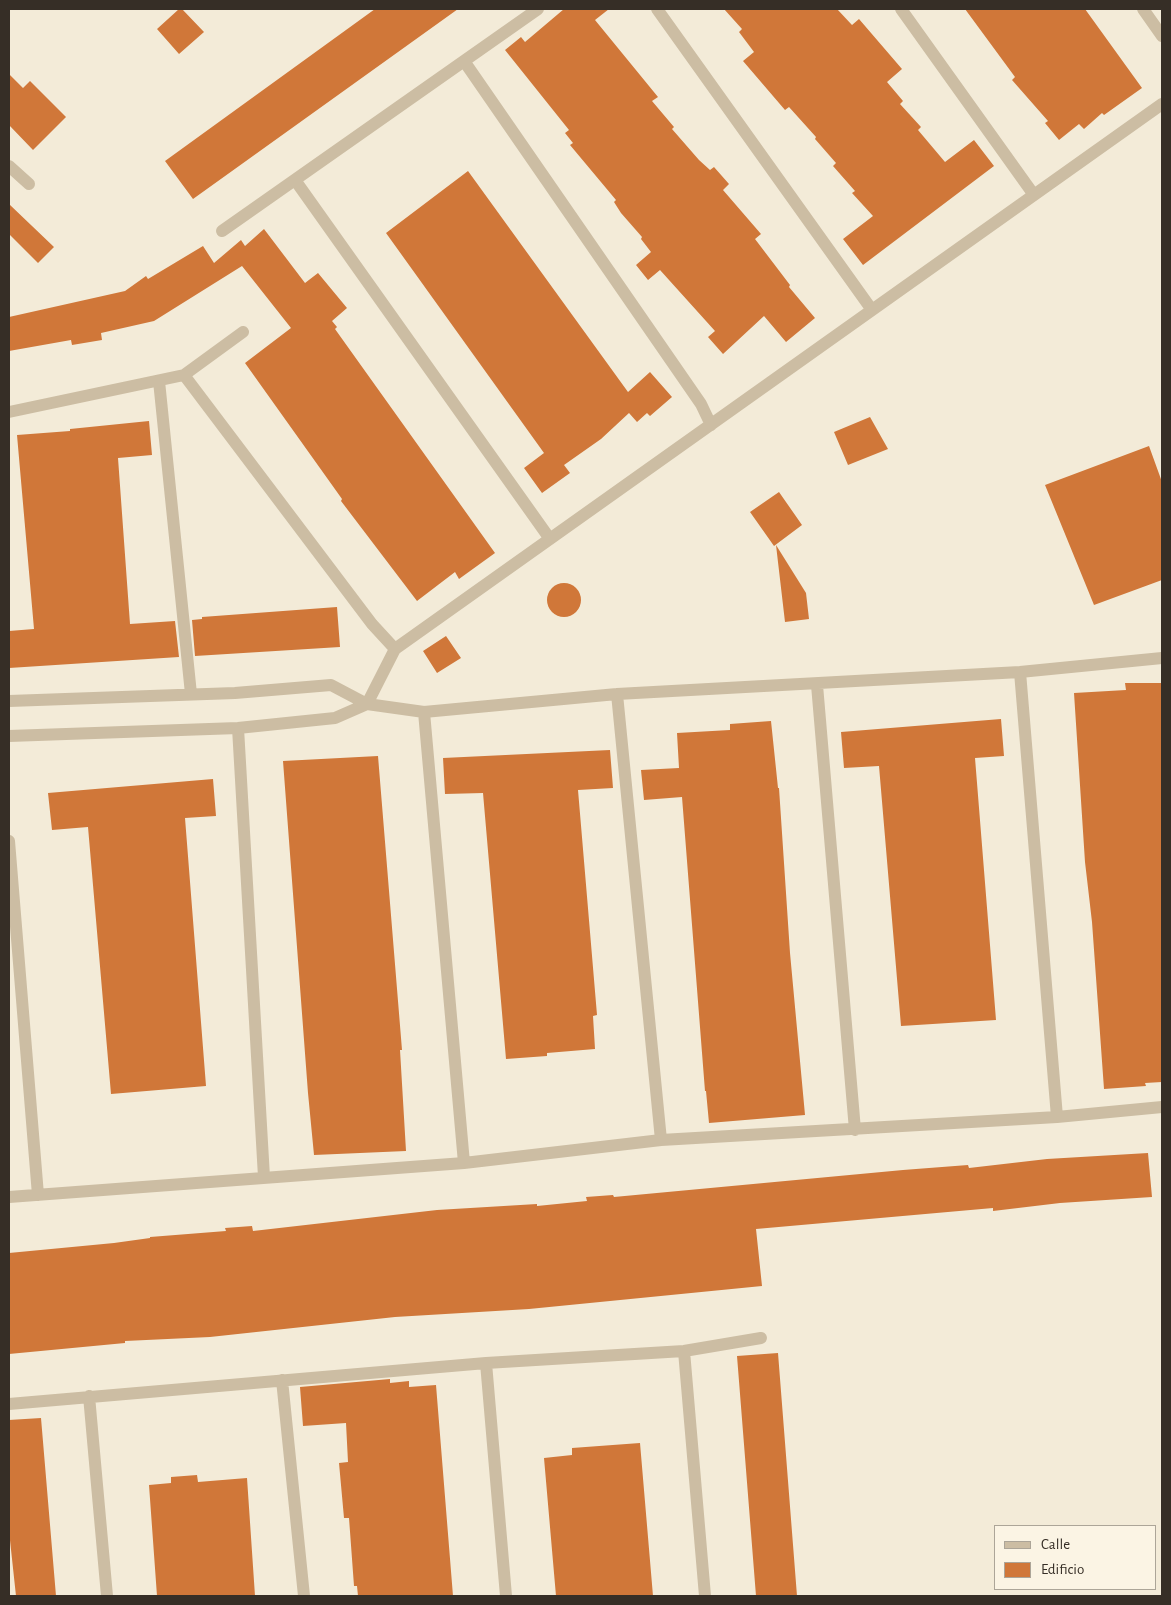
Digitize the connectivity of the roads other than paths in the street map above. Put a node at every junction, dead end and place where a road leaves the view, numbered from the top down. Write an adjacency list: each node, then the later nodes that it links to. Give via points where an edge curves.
1 (538, 9): 6 (street)
2 (657, 9): 13 (street)
3 (901, 9): 11 (street)
4 (1143, 9): 5 (street)
5 (1162, 36)
6 (464, 61): 9 (street); 18 (street, via 702,404)
7 (1162, 104): 11 (street)
8 (9, 166): 10 (street)
9 (295, 180): 12 (street); 19 (street)
10 (29, 184)
11 (1034, 195): 13 (street)
12 (222, 231)
13 (872, 310): 18 (street)
14 (243, 332): 15 (street)
15 (184, 376): 16 (street); 20 (street, via 372,624)
16 (159, 381): 17 (street); 24 (street)
17 (9, 412)
18 (710, 425): 19 (street)
19 (550, 539): 20 (street)
20 (395, 649): 27 (street)
21 (1162, 658): 22 (street)
22 (1020, 672): 23 (street); 33 (street)
23 (817, 685): 25 (street); 34 (street)
24 (191, 694): 26 (street); 27 (street, via 331,685)
25 (617, 694): 28 (street); 35 (street)
26 (9, 701)
27 (367, 704): 28 (street); 29 (street, via 335,718)
28 (424, 712): 36 (street)
29 (238, 728): 30 (street); 37 (street)
30 (9, 736)
31 (9, 841): 38 (street)
32 (1162, 1107): 33 (street)
33 (1057, 1117): 34 (street)
34 (855, 1130): 35 (street)
35 (662, 1140): 36 (street)
36 (464, 1163): 37 (street)
37 (264, 1177): 38 (street)
38 (38, 1195): 39 (street)
39 (9, 1197)
40 (761, 1338): 41 (street)
41 (684, 1351): 42 (street); 49 (street)
42 (486, 1363): 43 (street); 48 (street)
43 (282, 1380): 44 (street); 47 (street)
44 (89, 1396): 45 (street); 46 (street)
45 (9, 1404)
46 (107, 1596)
47 (304, 1596)
48 (506, 1596)
49 (706, 1596)

